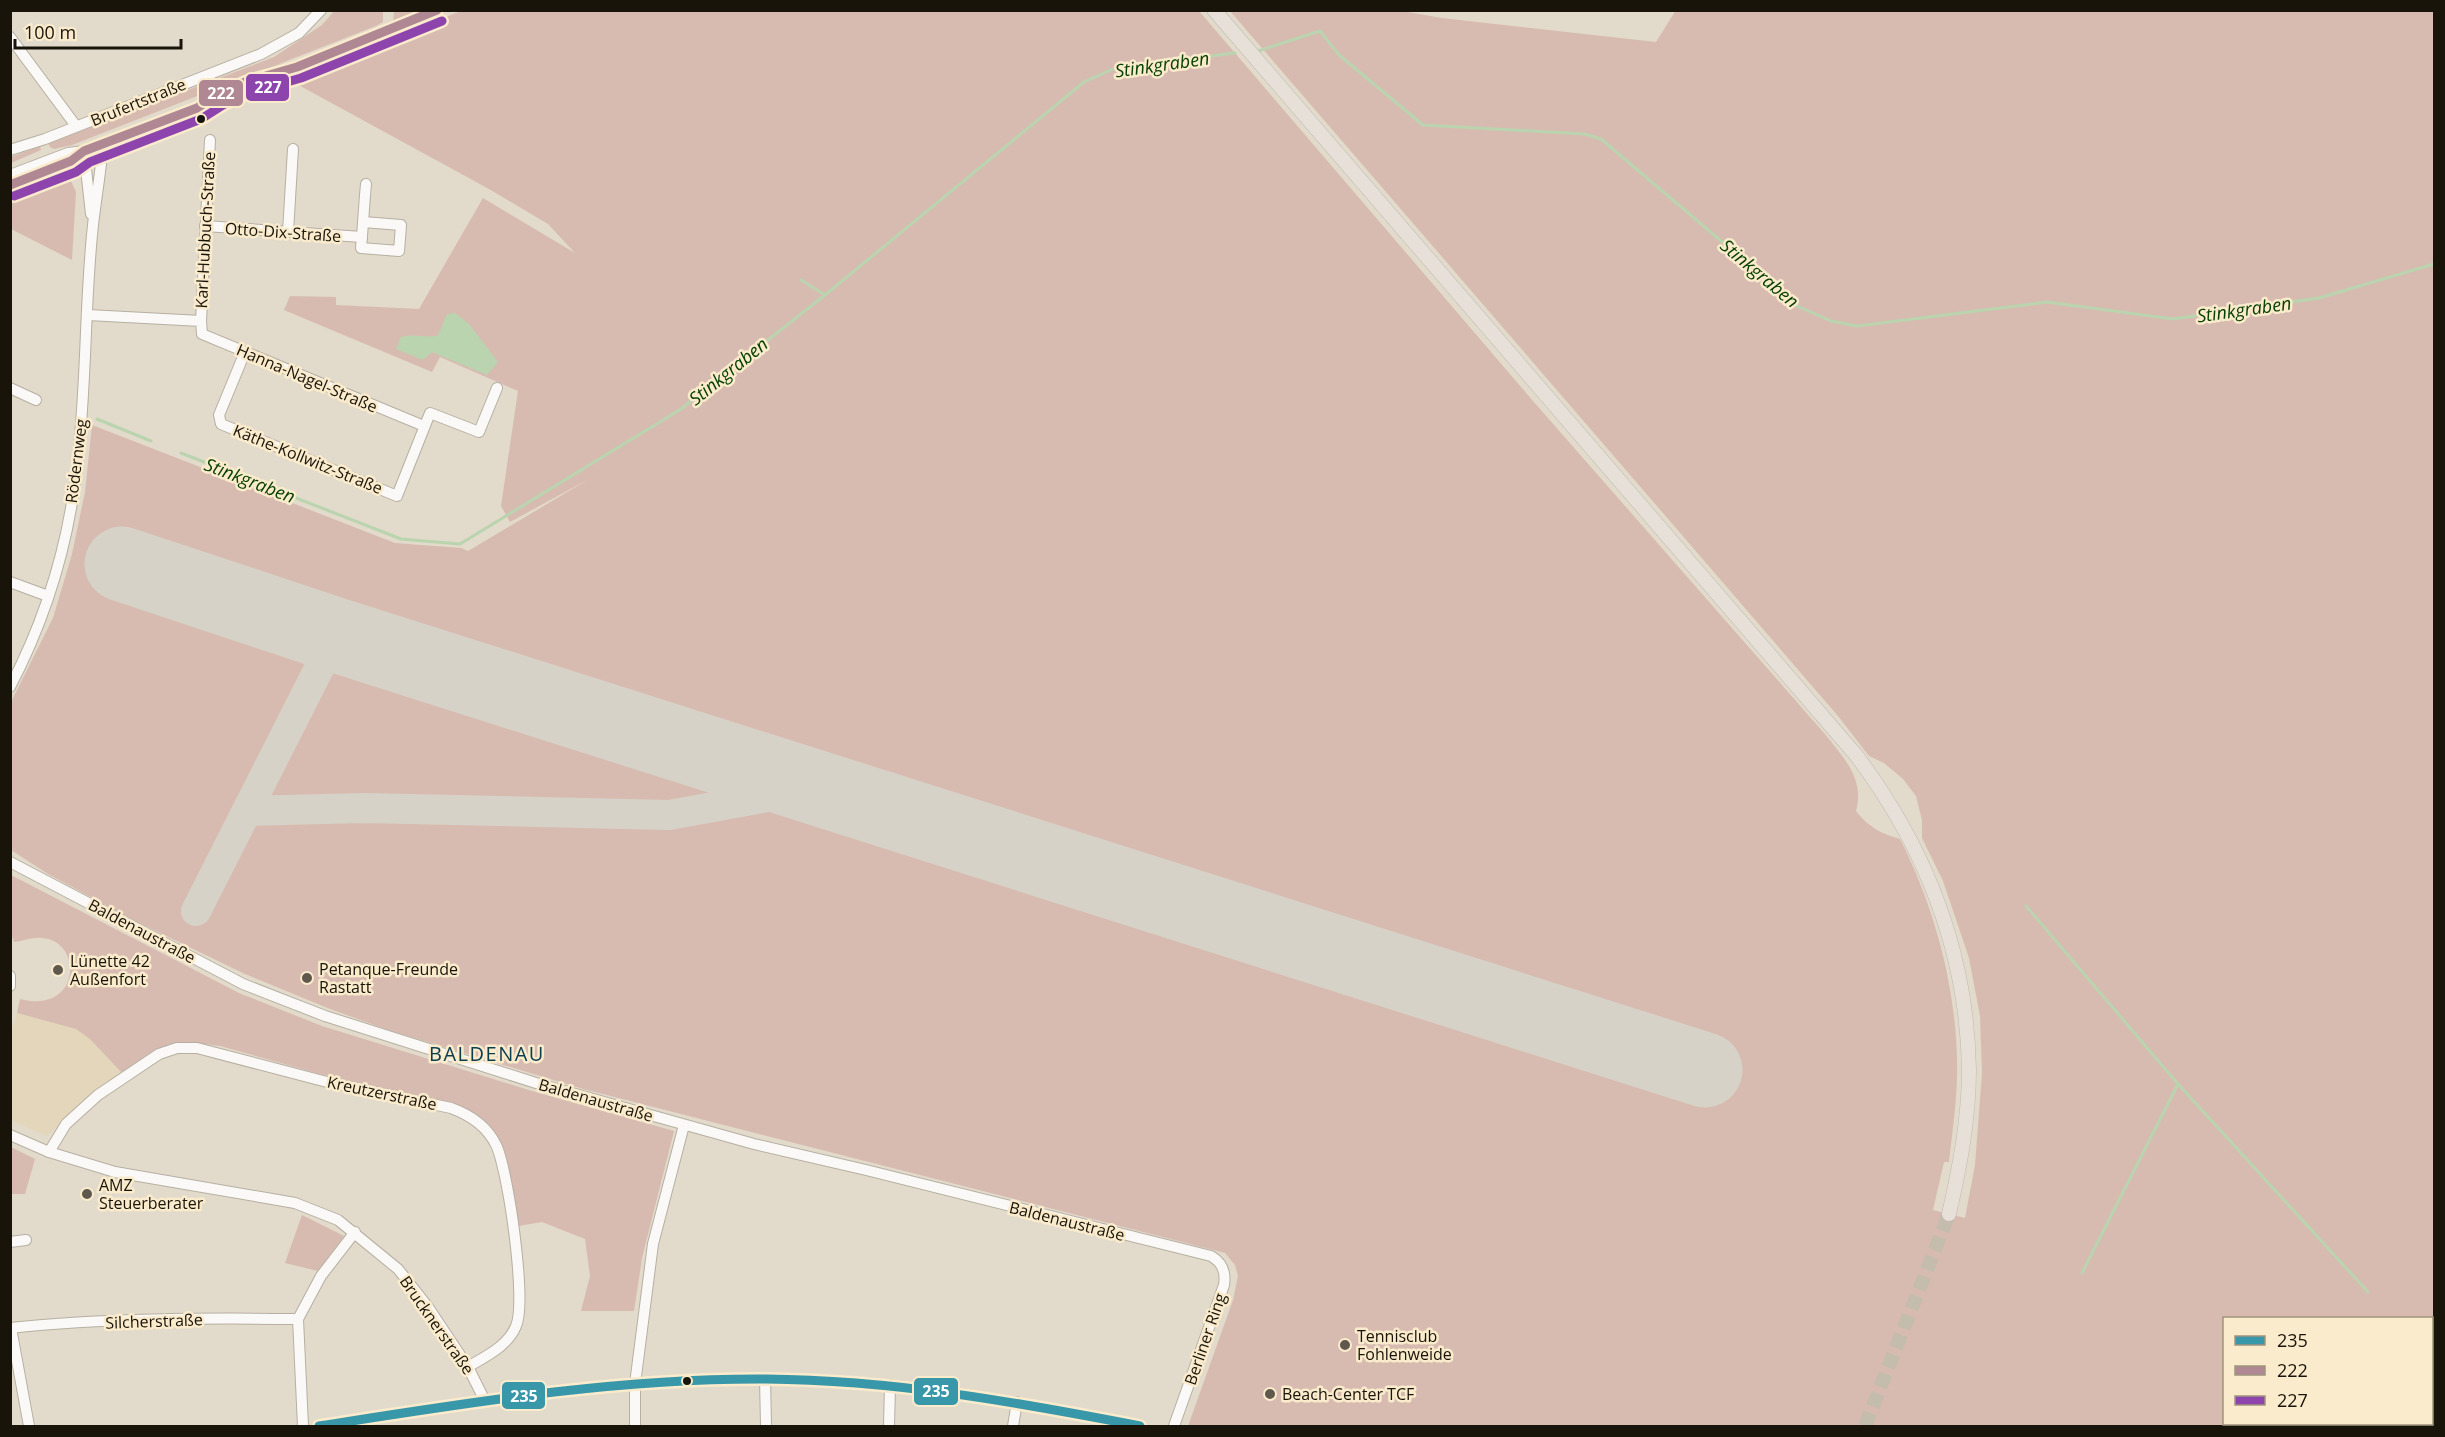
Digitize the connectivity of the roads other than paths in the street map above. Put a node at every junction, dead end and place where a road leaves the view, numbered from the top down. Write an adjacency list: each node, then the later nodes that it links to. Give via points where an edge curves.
1 (321, 10): 5 (street, Brufertstraße, via 299,33 261,54)
2 (438, 10): 7 (street, via 297,67 287,76 222,103 197,108)
3 (1214, 10): 35 (main road, via 1856,755 1901,821 1946,923 1964,1007 1967,1103)
4 (10, 37): 5 (street)
5 (76, 126): 9 (street, Brufertstraße)
6 (210, 140): 16 (street, Karl-Hubbuch-Straße)
7 (103, 144): 10 (street); 15 (street, Rödernweg)
8 (293, 149): 17 (street)
9 (10, 150)
10 (84, 151): 11 (street, via 68,153); 13 (street, via 71,161); 15 (street, Rödernweg)
11 (10, 175)
12 (366, 184): 14 (street, Otto-Dix-Straße)
13 (10, 185)
14 (363, 222): 18 (street, Otto-Dix-Straße); 18 (street, Otto-Dix-Straße, via 401,225 399,251 361,248)
15 (93, 224): 19 (street, Rödernweg)
16 (205, 226): 17 (street, Otto-Dix-Straße); 20 (street, Karl-Hubbuch-Straße)
17 (288, 232): 18 (street, Otto-Dix-Straße)
18 (362, 237)
19 (88, 315): 20 (street); 27 (street, Rödernweg, via 76,476)
20 (201, 321): 21 (street, Hanna-Nagel-Straße, via 202,334)
21 (245, 352): 25 (street, Hanna-Nagel-Straße); 25 (street, Käthe-Kollwitz-Straße, via 219,415 221,424 397,496)
22 (10, 388): 24 (street)
23 (497, 388): 25 (street, via 479,432 430,413)
24 (36, 400)
25 (424, 426)
26 (10, 582): 27 (street)
27 (48, 596): 28 (street, Rödernweg, via 27,655)
28 (10, 687)
29 (10, 862): 32 (street, Baldenaustraße, via 243,984 325,1016)
30 (10, 976): 31 (street)
31 (10, 986)
32 (684, 1125): 39 (street, Baldenaustraße); 44 (street, via 653,1244)
33 (10, 1135): 34 (street, Brucknerstraße)
34 (49, 1152): 36 (street, Brucknerstraße, via 115,1172 295,1203 328,1215); 42 (street, Kreutzerstraße, via 59,1132 86,1105 148,1060 177,1048 198,1048 327,1082 451,1108 469,1116 487,1132 501,1158 521,1293 519,1318 510,1337)
35 (1948, 1214)
36 (355, 1232): 40 (street, via 321,1276); 42 (street, Brucknerstraße, via 398,1269)
37 (26, 1240): 38 (street)
38 (10, 1242)
39 (1211, 1256): 56 (street, Berliner Ring, via 1224,1269 1224,1285)
40 (298, 1319): 41 (street, Silcherstraße); 49 (street)
41 (11, 1328): 48 (street)
42 (468, 1367): 46 (street, Brucknerstraße)
43 (765, 1379): 44 (street); 45 (street); 52 (street)
44 (635, 1383): 46 (street); 51 (street)
45 (890, 1385): 47 (street); 53 (street)
46 (484, 1401): 50 (street)
47 (1017, 1402): 54 (street); 55 (street)
48 (29, 1426)
49 (303, 1426)
50 (320, 1426)
51 (635, 1426)
52 (766, 1426)
53 (889, 1426)
54 (1013, 1426)
55 (1140, 1426)
56 (1174, 1426)

